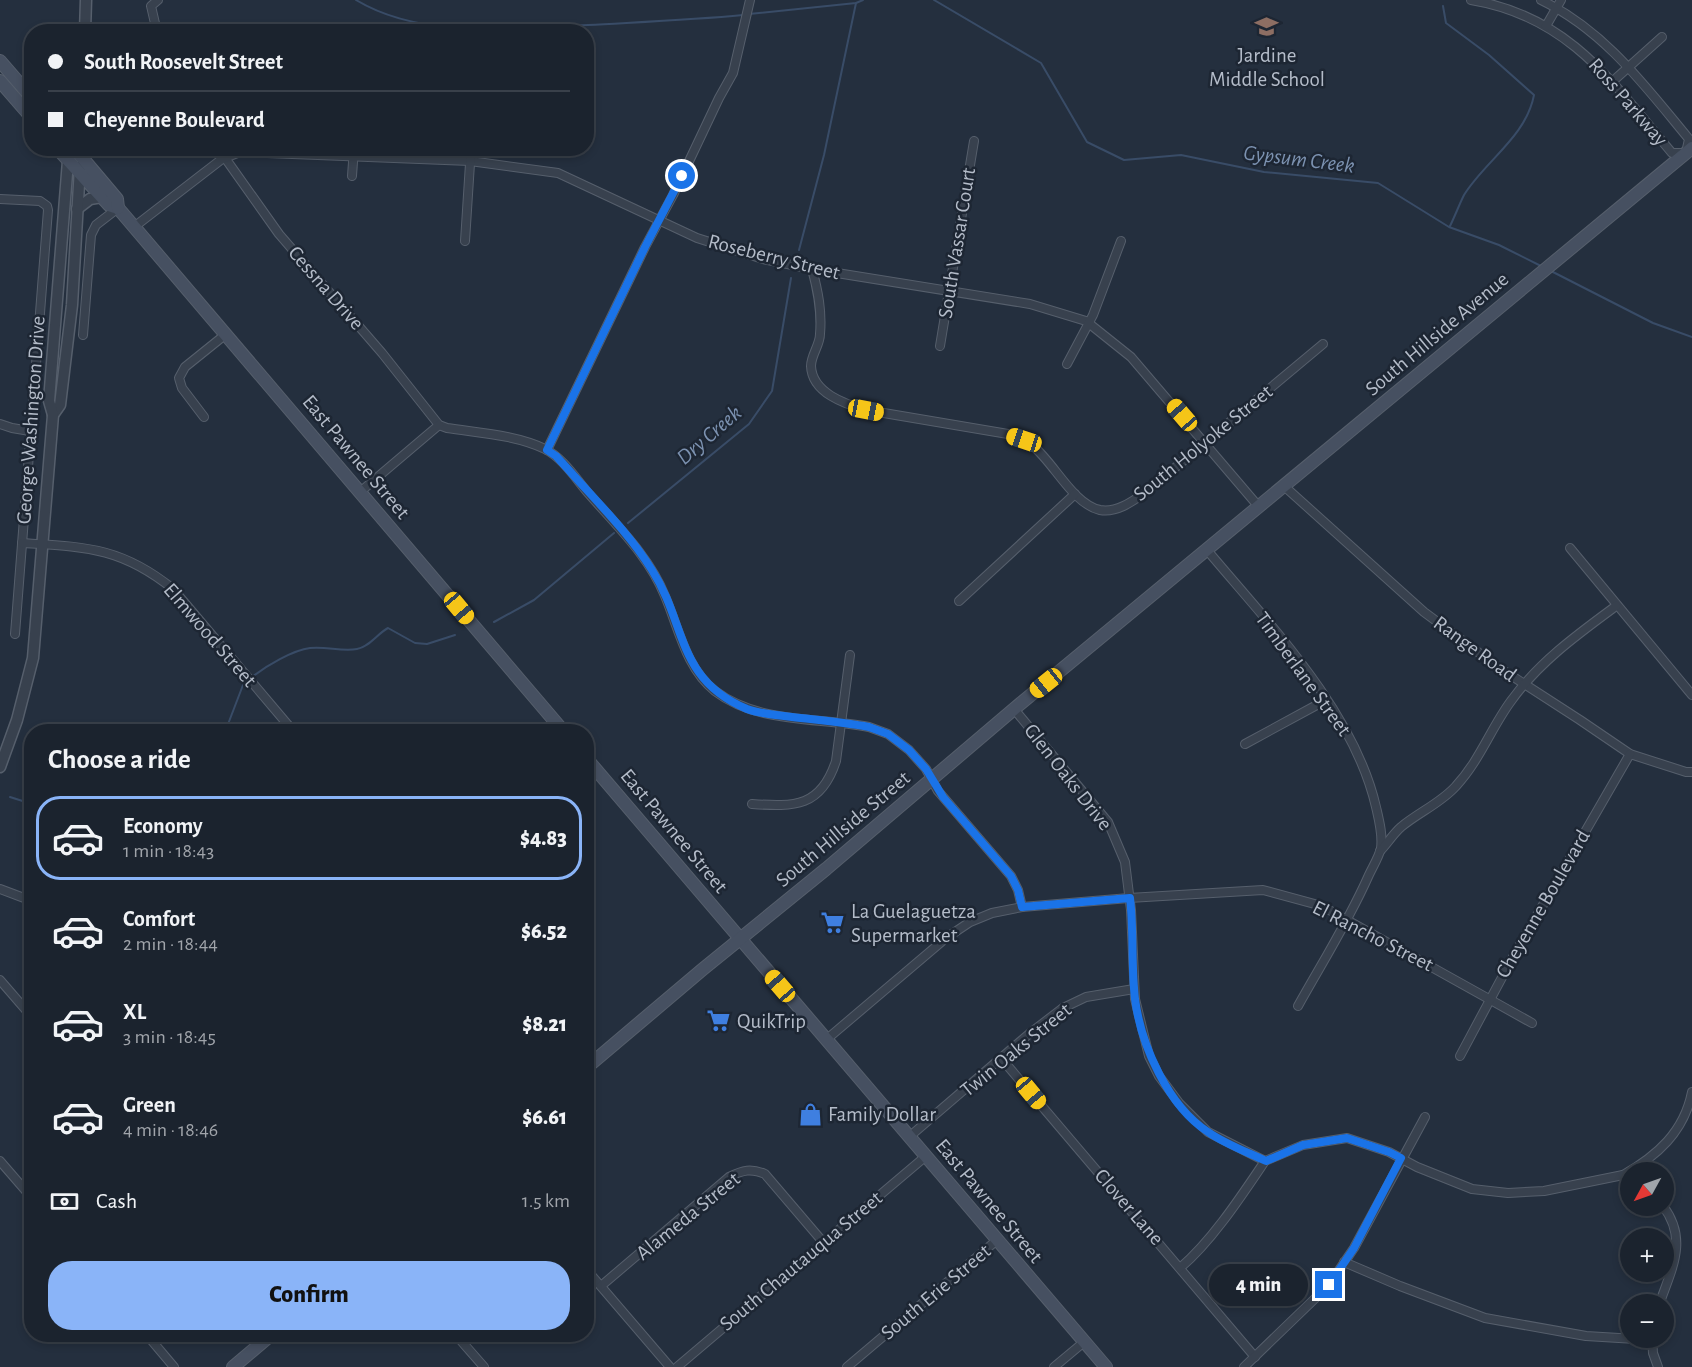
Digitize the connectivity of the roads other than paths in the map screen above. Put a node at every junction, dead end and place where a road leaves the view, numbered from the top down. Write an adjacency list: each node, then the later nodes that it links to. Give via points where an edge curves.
1 (86, 0): 7 (street)
2 (158, 0): 8 (street, via 151,6)
3 (750, 0): 34 (street, via 733,73)
4 (1471, 0): 9 (street, Ross Parkway)
5 (1541, 0): 6 (street, Ross Parkway)
6 (1559, 4): 9 (street); 12 (street, Ross Parkway)
7 (85, 24)
8 (156, 24)
9 (1546, 26): 14 (street, Ross Parkway, via 1577,47)
10 (1662, 37): 12 (street)
11 (0, 61): 15 (main road)
12 (1629, 67): 14 (street); 18 (street, Ross Parkway, via 1689,139)
13 (0, 81): 16 (main road)
14 (1613, 81): 18 (street, Ross Parkway, via 1672,153)
15 (24, 89)
16 (24, 109)
17 (974, 141): 39 (street, South Vassar Court)
18 (1689, 150): 53 (main road, South Hillside Avenue)
19 (75, 156): 46 (street, via 49,401)
20 (76, 156): 28 (main road, East Pawnee Street)
21 (79, 156): 32 (main road, East Pawnee Street, via 117,199)
22 (230, 156): 26 (street, Roseberry Street)
23 (354, 156): 29 (street)
24 (398, 156): 27 (street, Roseberry Street)
25 (470, 156): 27 (street)
26 (225, 158): 35 (street, Roseberry Street); 49 (street, Cessna Drive, via 279,234)
27 (470, 161): 34 (street, Roseberry Street, via 558,173); 36 (street)
28 (79, 171): 30 (main road, East Pawnee Street); 33 (street)
29 (352, 176)
30 (102, 198): 32 (main road, East Pawnee Street); 33 (street, via 88,200)
31 (0, 199): 50 (street, George Washington Drive, via 40,201 47,206)
32 (118, 208): 35 (main road, East Pawnee Street); 42 (street, via 96,225 91,235)
33 (77, 209): 46 (street, via 72,305 60,405)
34 (660, 219): 38 (street, Roseberry Street, via 697,238 763,259); 52 (street)
35 (134, 227): 41 (main road, East Pawnee Street)
36 (465, 241)
37 (1121, 241): 40 (street)
38 (812, 269): 39 (street, Roseberry Street); 55 (street, South Holyoke Street, via 821,311 820,338 811,364 814,380 825,391 866,410 1024,440 1042,454)
39 (948, 291): 40 (street, Roseberry Street, via 1030,304); 44 (street, South Vassar Court)
40 (1089, 323): 45 (street); 51 (street, Roseberry Street, via 1131,357)
41 (226, 334): 47 (street, via 185,367 179,378); 54 (main road, East Pawnee Street)
42 (83, 335)
43 (1323, 344): 51 (street, South Holyoke Street)
44 (940, 346)
45 (1067, 364)
46 (53, 415): 58 (street)
47 (204, 417)
48 (0, 424): 50 (street)
49 (439, 425): 52 (street); 54 (street)
50 (30, 431): 57 (street, George Washington Drive)
51 (1205, 442): 55 (street, South Holyoke Street, via 1127,505 1101,510); 56 (street, Roseberry Street)
52 (547, 450): 69 (street, via 646,561 665,595 687,654 706,683 749,710)
53 (1284, 486): 56 (main road, South Hillside Avenue); 65 (street, Range Road, via 1424,612)
54 (360, 492): 71 (main road, East Pawnee Street)
55 (1075, 494): 61 (street)
56 (1259, 507): 60 (main road, South Hillside Avenue)
57 (22, 543): 58 (street, Elmwood Street); 63 (street, George Washington Drive)
58 (43, 544): 70 (street, Elmwood Street, via 97,550 151,572 173,589); 74 (street, via 33,658)
59 (1570, 548): 62 (street)
60 (1207, 550): 67 (street, Timberlane Street, via 1291,649); 68 (main road, South Hillside Street)
61 (959, 601)
62 (1616, 606): 65 (street, via 1561,647); 66 (street)
63 (15, 634)
64 (850, 655): 69 (street)
65 (1524, 684): 73 (street, Range Road); 79 (street, via 1478,759 1455,787 1401,828)
66 (1692, 695)
67 (1326, 700): 72 (street); 79 (street, Timberlane Street, via 1350,738 1367,777 1381,830)
68 (1014, 709): 77 (main road, South Hillside Street); 82 (street, Glen Oaks Drive, via 1108,822 1125,862)
69 (841, 723): 77 (street, via 879,730 899,741 926,769); 78 (street, via 836,761 822,789 807,800 785,807)
70 (287, 724)
71 (557, 724)
72 (1245, 744)
73 (1630, 754): 76 (street, Range Road); 88 (street, Cheyenne Boulevard)
74 (0, 767)
75 (594, 767): 85 (main road, East Pawnee Street)
76 (1692, 772)
77 (931, 780): 83 (street, via 1011,876); 85 (main road, South Hillside Street)
78 (752, 804)
79 (1378, 854): 84 (street, Timberlane Street)
80 (0, 889): 81 (street)
81 (24, 898)
82 (1130, 898): 83 (street, El Rancho Street); 84 (street, El Rancho Street, via 1263,890 1322,906); 87 (street, Glen Oaks Drive)
83 (1022, 907): 92 (street, El Rancho Street, via 969,922)
84 (1347, 919): 88 (street, El Rancho Street); 89 (street, Timberlane Street)
85 (740, 939): 92 (main road, East Pawnee Street); 95 (main road, South Hillside Street)
86 (0, 980): 90 (street)
87 (1134, 989): 94 (street, Twin Oaks Street, via 1074,1001); 102 (street, Glen Oaks Drive, via 1149,1056 1179,1103 1208,1132)
88 (1490, 999): 91 (street, El Rancho Street); 93 (street, Cheyenne Boulevard)
89 (1298, 1006)
90 (24, 1008)
91 (1532, 1023)
92 (827, 1039): 98 (main road, East Pawnee Street)
93 (1460, 1056)
94 (1001, 1058): 98 (street, Twin Oaks Street); 110 (street, Clover Lane)
95 (594, 1061)
96 (1692, 1092): 103 (street, via 1688,1110 1669,1140)
97 (1425, 1118): 100 (street)
98 (909, 1137): 99 (main road, East Pawnee Street)
99 (926, 1156): 107 (main road, East Pawnee Street); 108 (street, South Chautauqua Street)
100 (1401, 1158): 102 (street, via 1347,1138 1303,1145); 104 (street, via 1472,1189 1508,1193); 109 (street)
101 (0, 1161): 105 (street)
102 (1266, 1161): 110 (street, via 1194,1257)
103 (1646, 1162)
104 (1620, 1178)
105 (24, 1189)
106 (1669, 1216): 113 (street, via 1678,1240 1677,1253)
107 (997, 1240): 115 (main road, East Pawnee Street); 126 (street, South Erie Street)
108 (823, 1242): 112 (street, Alameda Street, via 765,1174 746,1169 729,1178); 125 (street, South Chautauqua Street)
109 (1344, 1262): 114 (street, via 1485,1317 1586,1336); 120 (street, via 1329,1285)
110 (1180, 1268): 120 (street, Clover Lane)
111 (594, 1278): 112 (street)
112 (601, 1286): 124 (street)
113 (1663, 1294)
114 (1620, 1338)
115 (1084, 1341): 127 (street); 128 (main road, East Pawnee Street)
116 (153, 1342): 121 (street)
117 (263, 1342): 122 (main road)
118 (462, 1342): 123 (street)
119 (1654, 1348): 130 (street)
120 (1256, 1357): 129 (street)
121 (174, 1367)
122 (233, 1367)
123 (484, 1367)
124 (670, 1367)
125 (677, 1367)
126 (847, 1367)
127 (1054, 1367)
128 (1106, 1367)
129 (1244, 1367)
130 (1658, 1367)

